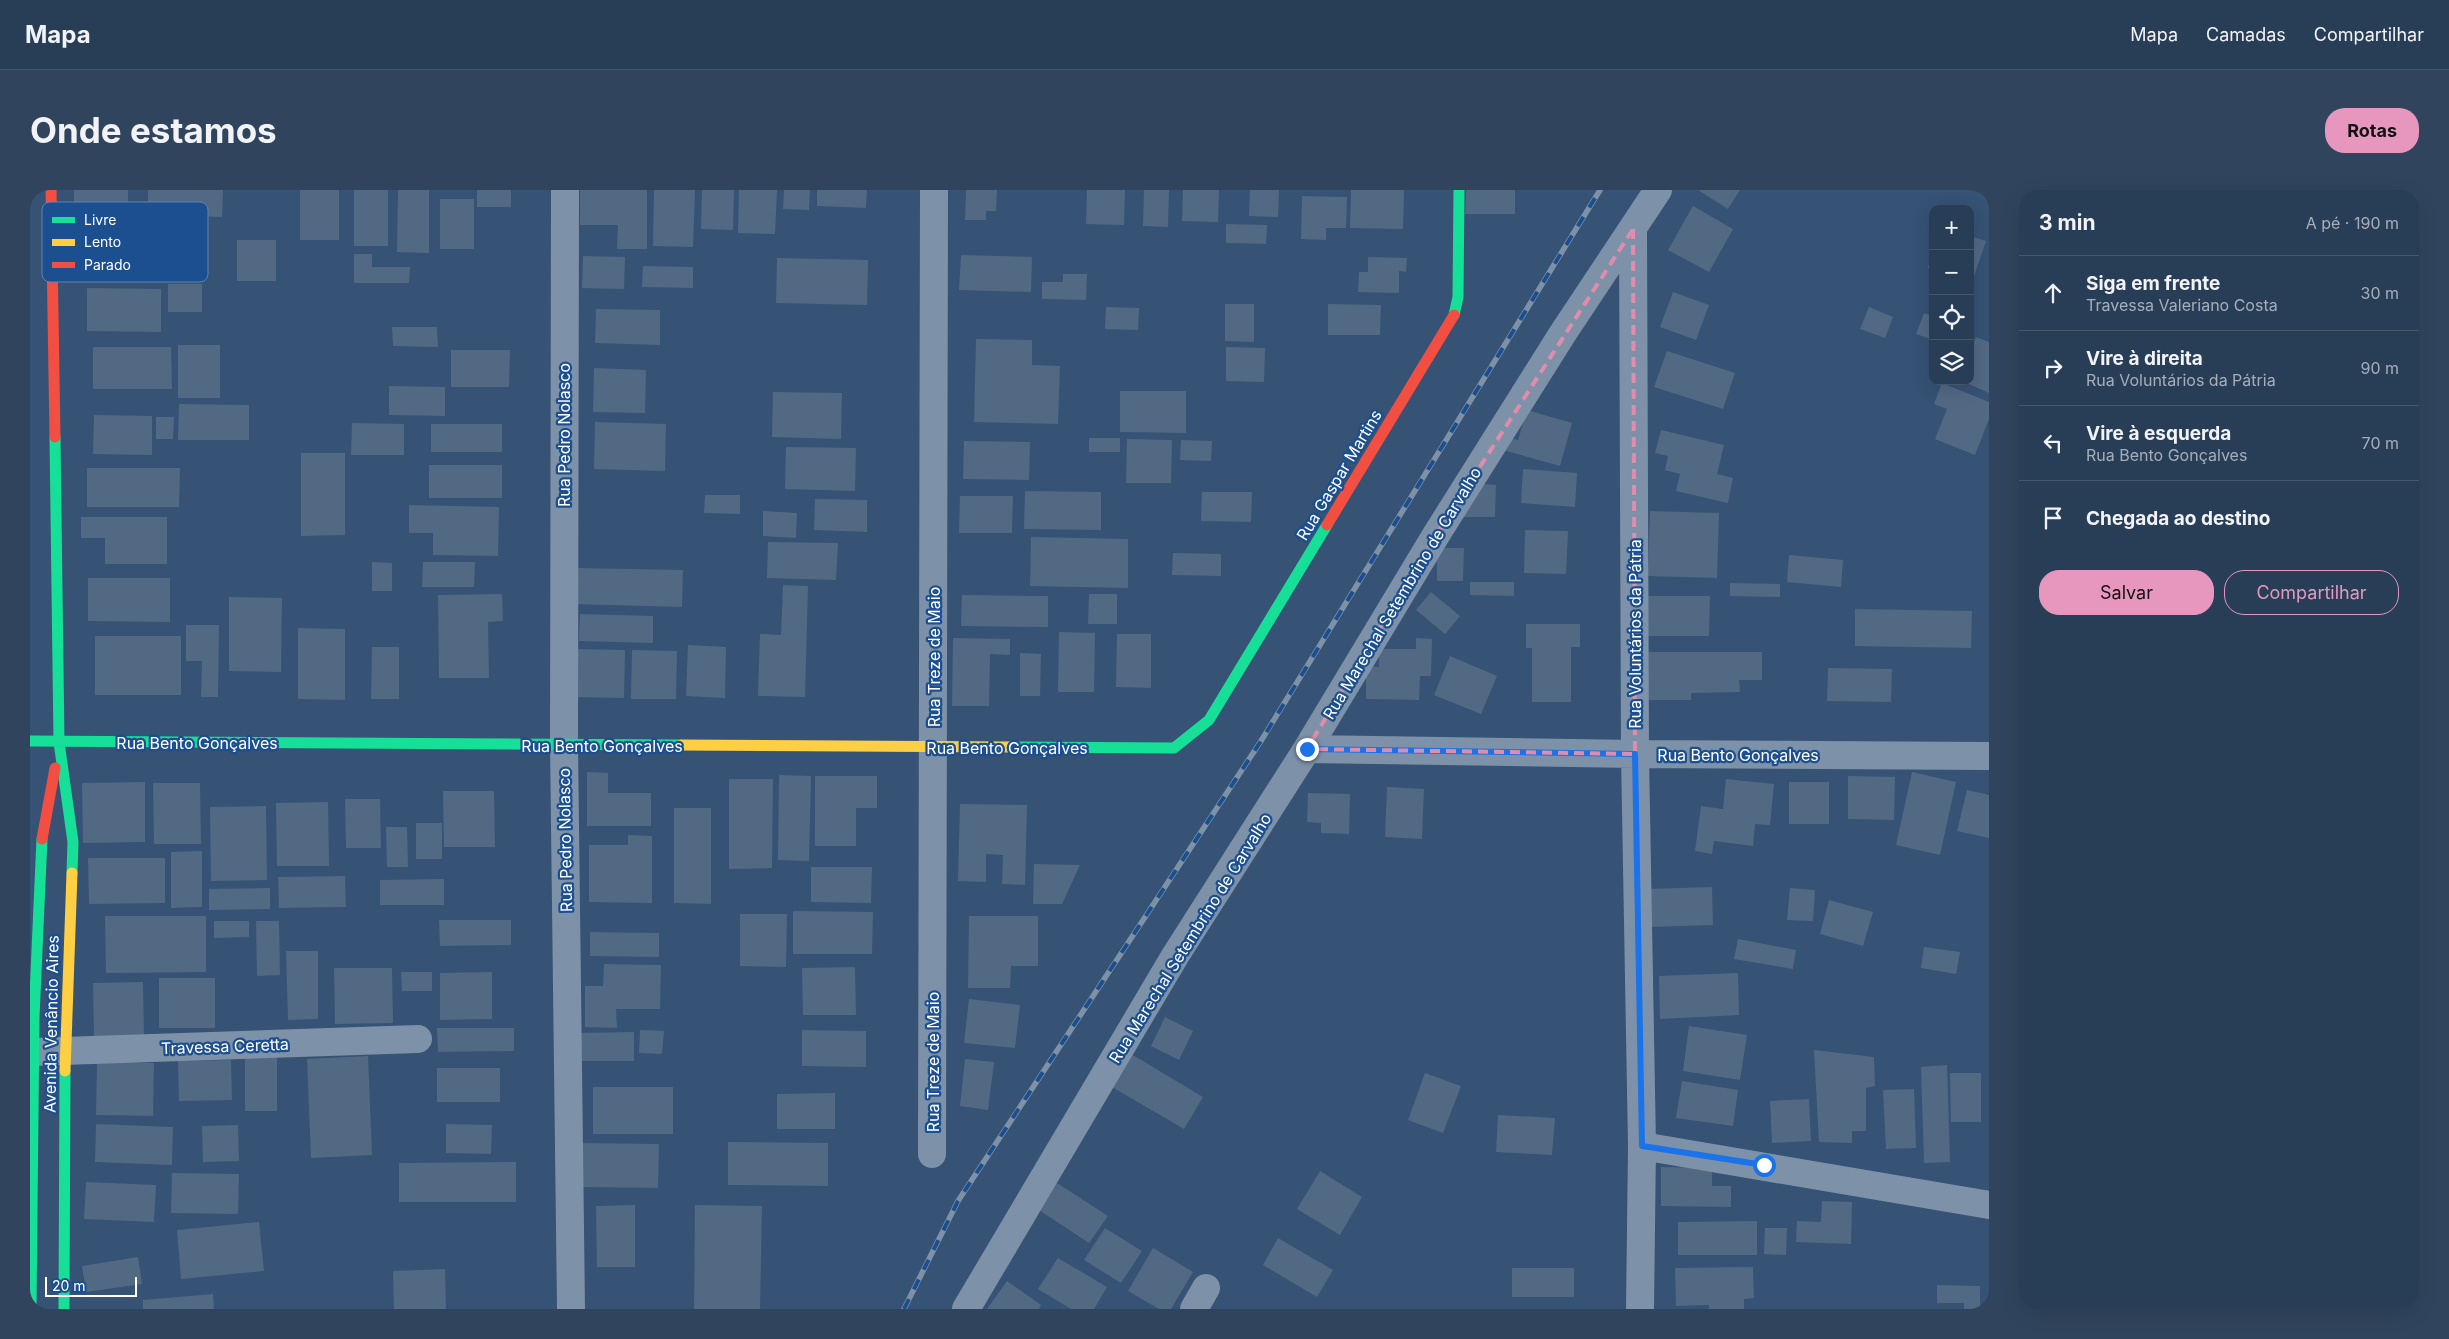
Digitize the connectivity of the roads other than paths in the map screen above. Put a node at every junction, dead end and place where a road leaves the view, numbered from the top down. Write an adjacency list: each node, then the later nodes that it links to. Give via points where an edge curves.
1 (565, 190): 9 (street, Rua Pedro Nolasco)
2 (934, 190): 10 (street, Rua Treze de Maio)
3 (1459, 190): 11 (street, Rua Gaspar Martins, via 1458,297 1453,319 1209,720)
4 (1658, 190): 5 (street, Rua Marechal Setembrino de Carvalho)
5 (1633, 229): 12 (street, Rua Marechal Setembrino de Carvalho, via 1441,526); 13 (street, Rua Voluntários da Pátria)
6 (52, 282): 8 (street, Avenida Venâncio Aires)
7 (30, 741): 8 (street, Rua Bento Gonçalves)
8 (59, 742): 9 (street, Rua Bento Gonçalves); 16 (street, Avenida Venâncio Aires, via 42,841); 17 (street, Avenida Venâncio Aires, via 73,842)
9 (564, 745): 10 (street, Rua Bento Gonçalves); 23 (street, Rua Pedro Nolasco)
10 (934, 748): 11 (street, Rua Bento Gonçalves); 19 (street, Rua Treze de Maio)
11 (1174, 748)
12 (1307, 749): 13 (street, Rua Bento Gonçalves); 24 (street, Rua Marechal Setembrino de Carvalho, via 1175,956)
13 (1635, 754): 14 (street, Rua Bento Gonçalves); 18 (street, Rua Voluntários da Pátria)
14 (1989, 756)
15 (418, 1039): 17 (street, Travessa Ceretta)
16 (33, 1052): 17 (street, Travessa Ceretta); 21 (street, Avenida Venâncio Aires)
17 (64, 1052): 22 (street, Avenida Venâncio Aires)
18 (1642, 1146): 20 (street); 25 (street, Rua Voluntários da Pátria)
19 (932, 1154)
20 (1989, 1205)
21 (32, 1309)
22 (64, 1309)
23 (570, 1309)
24 (966, 1309)
25 (1640, 1309)

